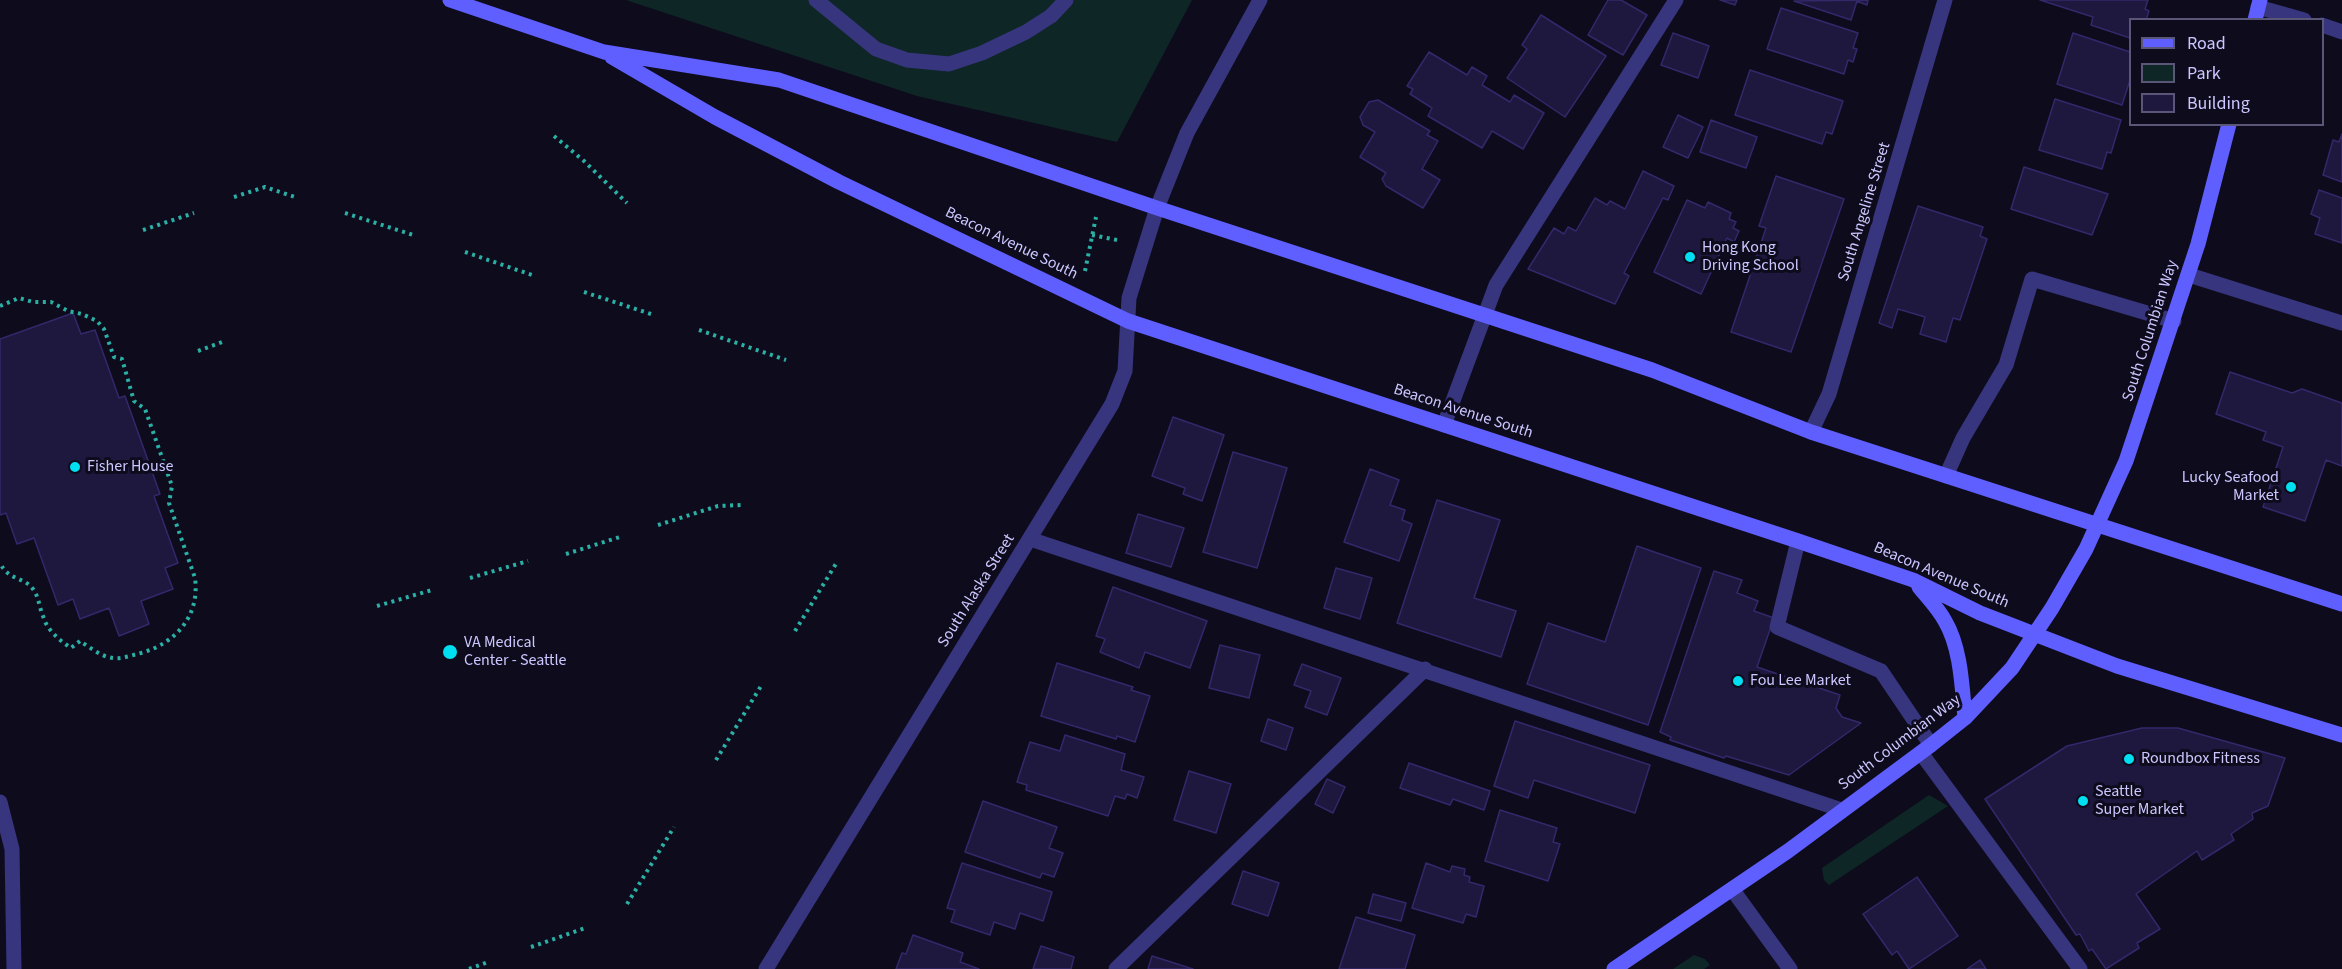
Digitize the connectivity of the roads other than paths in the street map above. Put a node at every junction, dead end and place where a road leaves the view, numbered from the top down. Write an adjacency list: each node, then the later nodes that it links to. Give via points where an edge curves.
1 (450, 0): 11 (main road, Beacon Avenue South)
2 (816, 0): 3 (street, via 876,49 907,60 949,63 982,53 1026,32 1051,16)
3 (1066, 0)
4 (1260, 0): 13 (street, South Alaska Street, via 1187,133)
5 (1676, 0): 15 (street, via 1496,285)
6 (1945, 0): 20 (street, South Angeline Street, via 1829,394)
7 (2258, 9): 8 (street)
8 (2296, 18)
9 (2324, 26): 10 (street)
10 (2342, 32)
11 (604, 52): 13 (main road, Beacon Avenue South, via 779,80); 16 (main road, Beacon Avenue South, via 839,182)
12 (2228, 126): 14 (main road, South Columbian Way)
13 (1157, 208): 15 (main road, Beacon Avenue South); 16 (street, South Alaska Street, via 1130,298)
14 (2188, 275): 17 (main road, South Columbian Way); 18 (street)
15 (1484, 314): 19 (street); 20 (main road, Beacon Avenue South, via 1652,370)
16 (1128, 321): 19 (main road, Beacon Avenue South); 23 (street, South Alaska Street, via 1125,371 1112,404)
17 (2174, 321): 21 (street, via 2032,279 2006,365 1963,438); 22 (main road, South Columbian Way, via 2126,460)
18 (2342, 323)
19 (1444, 425): 24 (main road, Beacon Avenue South)
20 (1811, 432): 21 (main road, Beacon Avenue South)
21 (1946, 476): 22 (main road, Beacon Avenue South)
22 (2098, 524): 26 (main road, Beacon Avenue South); 27 (main road, South Columbian Way)
23 (1030, 539): 28 (street); 36 (street, South Alaska Street)
24 (1798, 540): 25 (main road, Beacon Avenue South); 31 (street, via 1777,627 1881,671)
25 (1913, 580): 27 (main road, Beacon Avenue South); 29 (main road, via 1952,634)
26 (2342, 604)
27 (2034, 634): 29 (main road, South Columbian Way, via 2002,680); 30 (main road, Beacon Avenue South, via 2117,666)
28 (1425, 669): 33 (street); 37 (street)
29 (1965, 718): 31 (main road, South Columbian Way)
30 (2342, 735)
31 (1926, 749): 33 (main road, South Columbian Way); 40 (street)
32 (0, 802): 35 (street, via 12,849)
33 (1842, 810): 34 (main road, South Columbian Way)
34 (1732, 889): 38 (main road, South Columbian Way); 39 (street)
35 (14, 969)
36 (766, 969)
37 (1116, 969)
38 (1614, 969)
39 (1791, 969)
40 (2080, 969)

